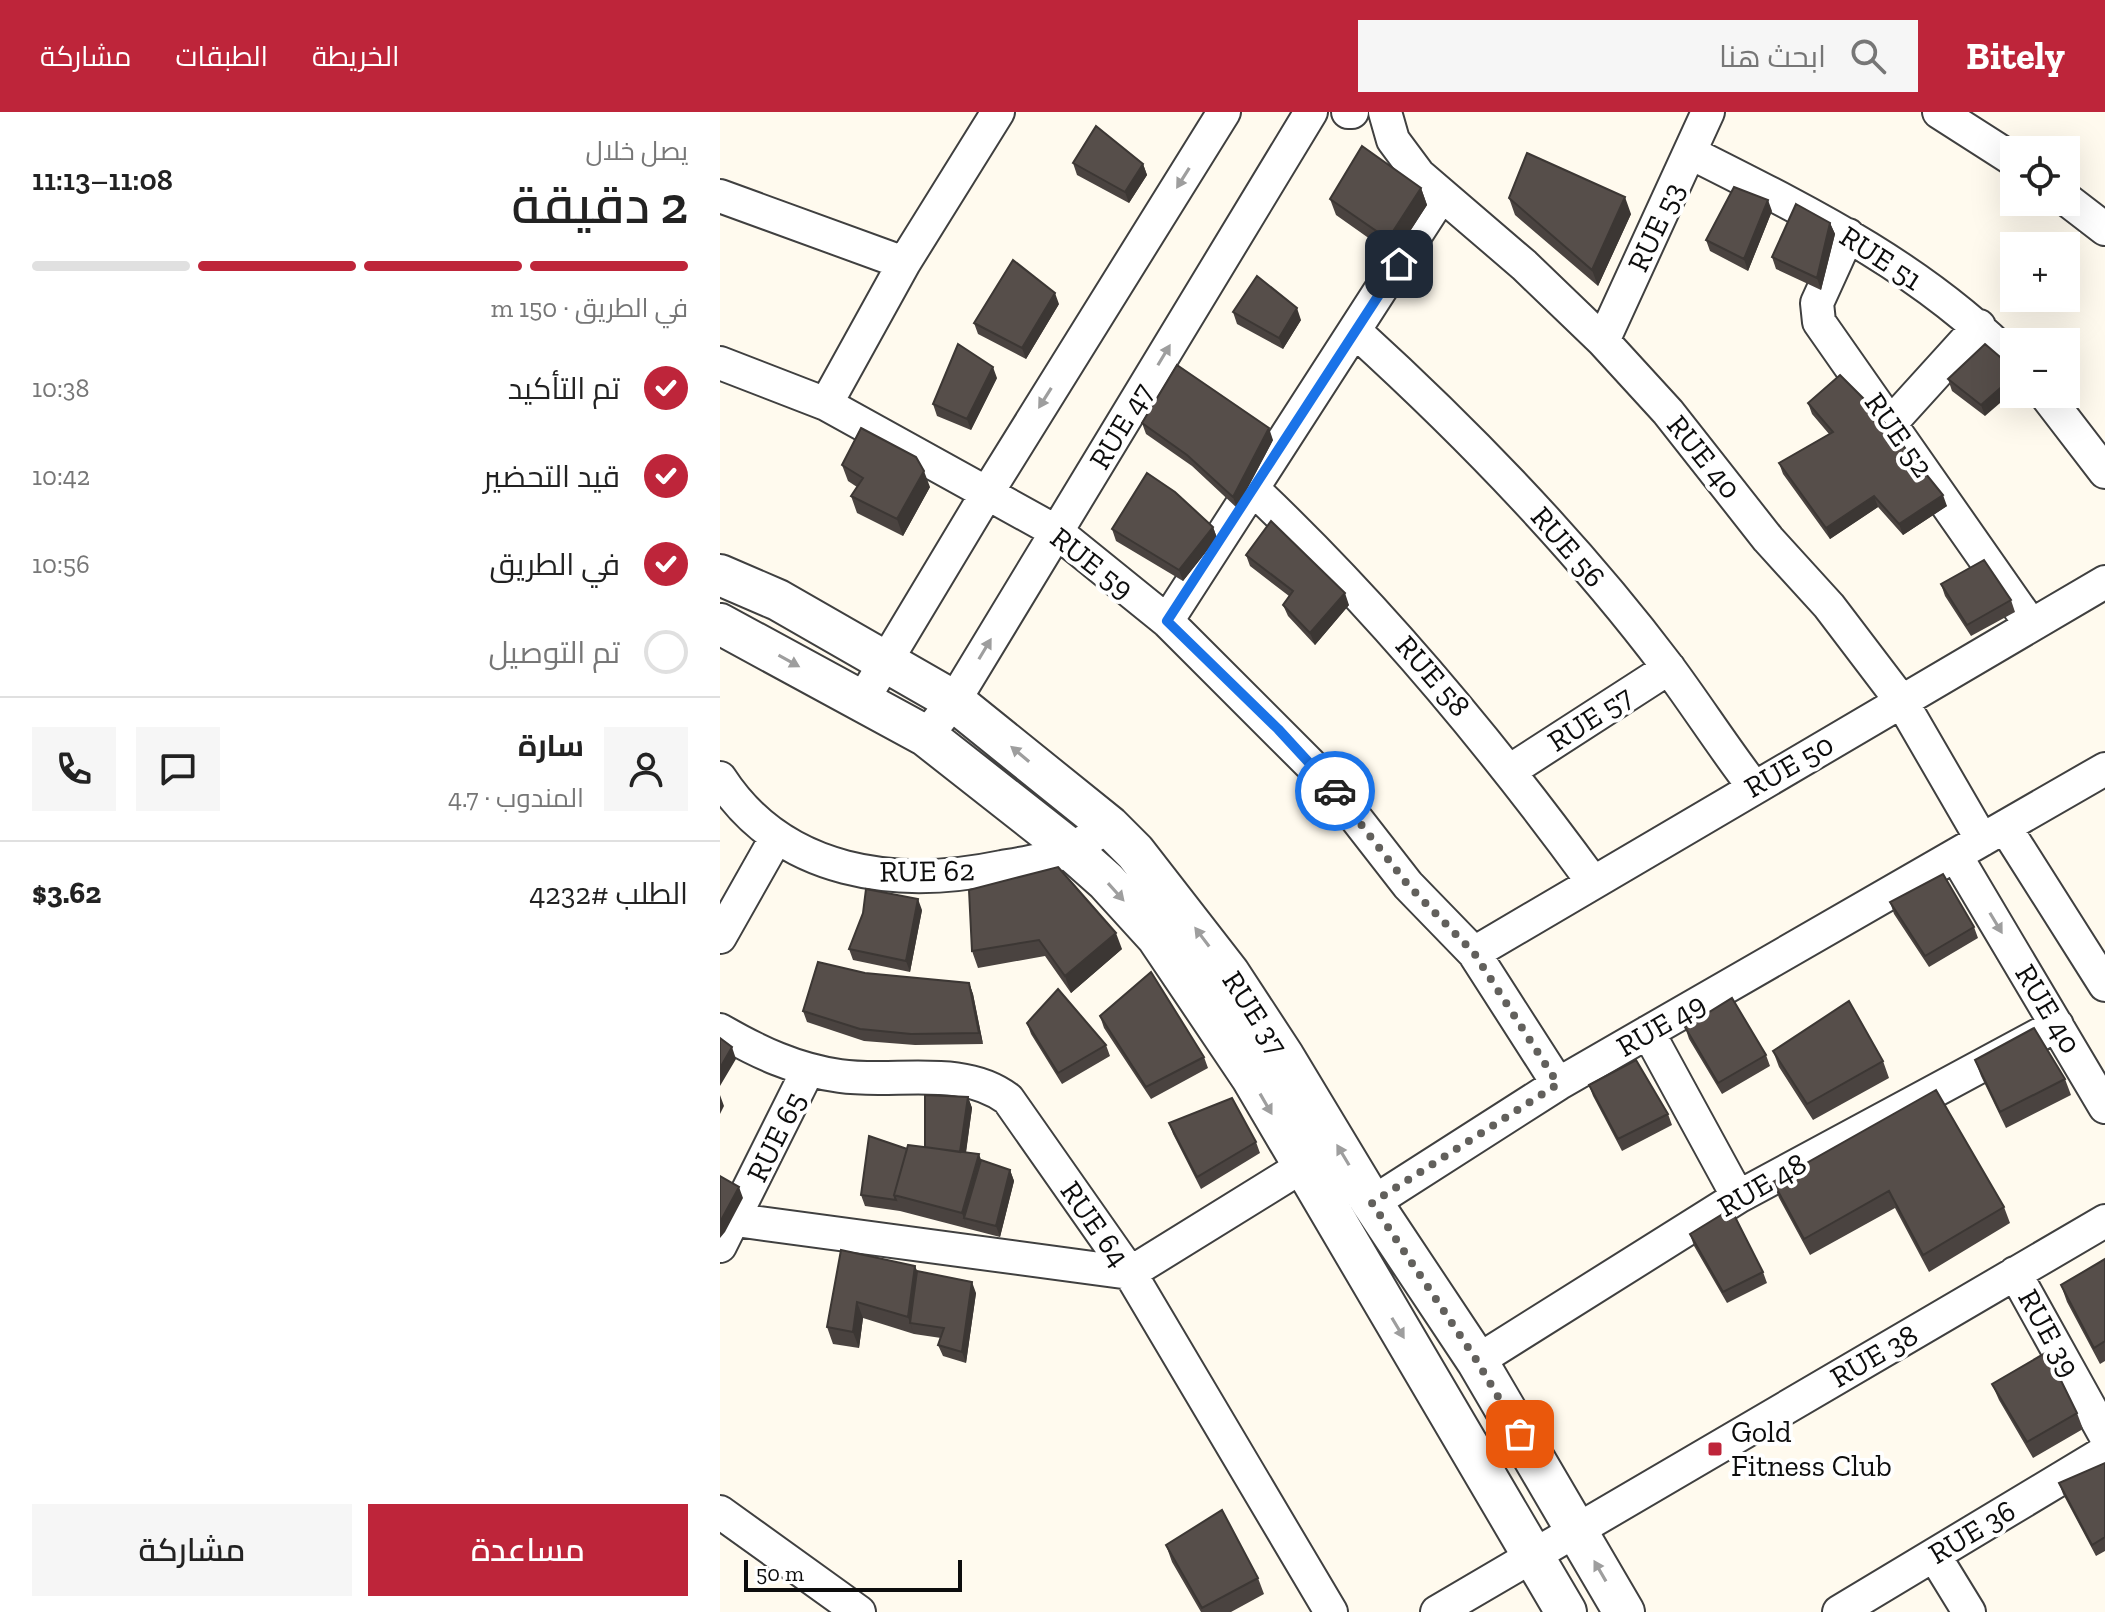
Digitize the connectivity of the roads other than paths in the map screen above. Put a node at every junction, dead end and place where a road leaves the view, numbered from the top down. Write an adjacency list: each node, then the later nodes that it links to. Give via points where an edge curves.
1 (998, 112): 14 (street)
2 (1224, 112): 25 (street, one-way to 25)
3 (1311, 112): 26 (street, RUE 47, one-way to 3)
4 (1385, 112): 10 (street, RUE 40, via 1401,154)
5 (1708, 112): 8 (street, RUE 53)
6 (1939, 112): 7 (street)
7 (2000, 151)
8 (1691, 153): 13 (street, RUE 51); 17 (street, RUE 53)
9 (720, 196): 14 (street)
10 (1441, 196): 16 (street); 17 (street, RUE 40)
11 (2080, 210): 12 (street)
12 (2105, 229)
13 (1848, 235): 15 (street, RUE 51); 22 (street, RUE 52, via 1816,312 1824,332)
14 (904, 263): 20 (street)
15 (1979, 326): 18 (street, RUE 51); 22 (street)
16 (1356, 332): 24 (street); 33 (street, RUE 56, via 1460,429 1545,520)
17 (1603, 341): 36 (street, RUE 40, via 1829,606)
18 (2000, 348)
19 (720, 363): 20 (street, RUE 59)
20 (826, 404): 25 (street, RUE 59)
21 (2056, 408): 23 (street)
22 (1891, 423): 31 (street, RUE 52)
23 (2105, 472)
24 (1253, 489): 29 (street); 39 (street, RUE 58, via 1382,618)
25 (987, 493): 26 (street, RUE 59); 32 (street)
26 (1057, 532): 29 (street, RUE 59); 35 (street, RUE 47, one-way to 26)
27 (720, 575): 32 (street, RUE 37, via 778,600)
28 (2105, 582): 31 (street, RUE 50)
29 (1167, 621): 48 (street, RUE 59, via 1327,781 1408,885)
30 (720, 624): 34 (street, RUE 37, one-way to 34)
31 (2031, 625): 36 (street, RUE 50)
32 (887, 660): 34 (street); 35 (street, RUE 37)
33 (1669, 668): 39 (street, RUE 57); 41 (street, RUE 56)
34 (862, 701): 37 (street, RUE 37)
35 (954, 701): 37 (street, RUE 47); 42 (street, RUE 37, one-way to 35)
36 (1902, 702): 41 (street, RUE 50); 44 (street, RUE 40)
37 (926, 736): 45 (street, RUE 37)
38 (2105, 769): 44 (street, RUE 49)
39 (1511, 770): 46 (street, RUE 58)
40 (720, 778): 43 (street, RUE 62, via 748,816)
41 (1753, 786): 46 (street, RUE 50)
42 (1109, 826): 45 (street, RUE 62); 58 (street, RUE 37, one-way to 42, via 1229,973)
43 (776, 838): 45 (street, RUE 62, via 858,871 893,877 974,873); 47 (street)
44 (1981, 841): 49 (street, RUE 40); 50 (street, RUE 40, one-way to 50); 52 (street, RUE 49)
45 (1071, 850): 56 (street, RUE 37, one-way to 56, via 1157,937 1211,1014)
46 (1592, 881): 48 (street, RUE 50)
47 (720, 937)
48 (1474, 953): 54 (street, RUE 59)
49 (2104, 983)
50 (2057, 1025): 55 (street, RUE 40); 57 (street, RUE 48)
51 (720, 1030): 53 (street, RUE 64)
52 (1648, 1032): 54 (street, RUE 49); 57 (street)
53 (808, 1070): 60 (street, RUE 65); 61 (street, RUE 64, via 877,1080 965,1081 1000,1093)
54 (1558, 1084): 58 (street, RUE 49)
55 (2105, 1107)
56 (1303, 1166): 61 (street); 69 (street, RUE 37, one-way to 69)
57 (1738, 1197): 63 (street, RUE 48)
58 (1372, 1203): 63 (street, RUE 37)
59 (2105, 1221): 62 (street, RUE 38)
60 (728, 1233): 61 (street)
61 (1130, 1273): 71 (street, RUE 64)
62 (2015, 1273): 64 (street, RUE 39); 67 (street, RUE 38)
63 (1477, 1361): 67 (street, RUE 37)
64 (2105, 1435)
65 (2105, 1452): 68 (street, RUE 36)
66 (720, 1512): 70 (street)
67 (1577, 1530): 69 (street, RUE 38); 74 (street, RUE 37, one-way to 67)
68 (1934, 1555): 75 (street, RUE 36); 76 (street)
69 (1533, 1556): 72 (street, RUE 38); 73 (street, RUE 37)
70 (859, 1612)
71 (1331, 1612)
72 (1437, 1612)
73 (1566, 1612)
74 (1624, 1612)
75 (1839, 1612)
76 (1969, 1612)

